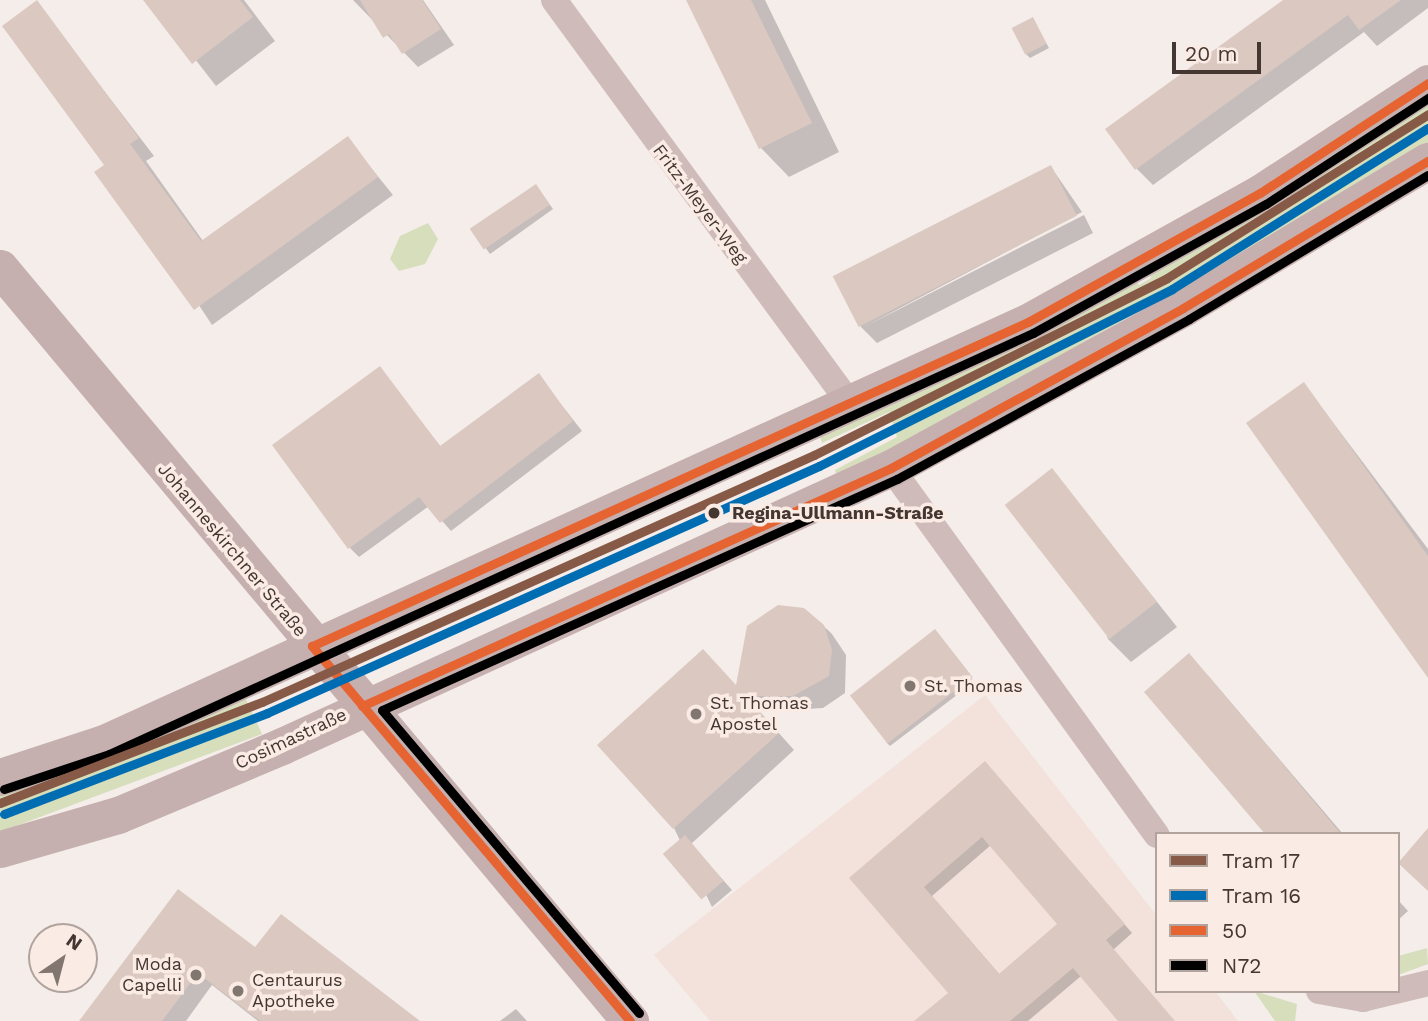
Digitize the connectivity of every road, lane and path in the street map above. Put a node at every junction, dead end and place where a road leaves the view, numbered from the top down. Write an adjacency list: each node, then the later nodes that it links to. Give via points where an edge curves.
1 (554, 0): 5 (street, Fritz-Meyer-Weg)
2 (1428, 83): 5 (main road, via 1155,255)
3 (1428, 161): 6 (main road, Cosimastraße, via 1183,309)
4 (0, 268): 7 (main road, Johanneskirchner Straße)
5 (851, 405): 7 (main road)
6 (891, 468): 8 (main road, Cosimastraße); 10 (street)
7 (312, 646): 8 (main road, Johanneskirchner Straße); 9 (main road, via 104,743)
8 (362, 706): 11 (main road, Cosimastraße, via 118,815); 16 (main road, Johanneskirchner Straße)
9 (0, 777)
10 (1155, 832)
11 (0, 849)
12 (1428, 982): 13 (street)
13 (1400, 989)
14 (1330, 993): 15 (street, via 1363,999)
15 (1386, 993)
16 (630, 1021)

